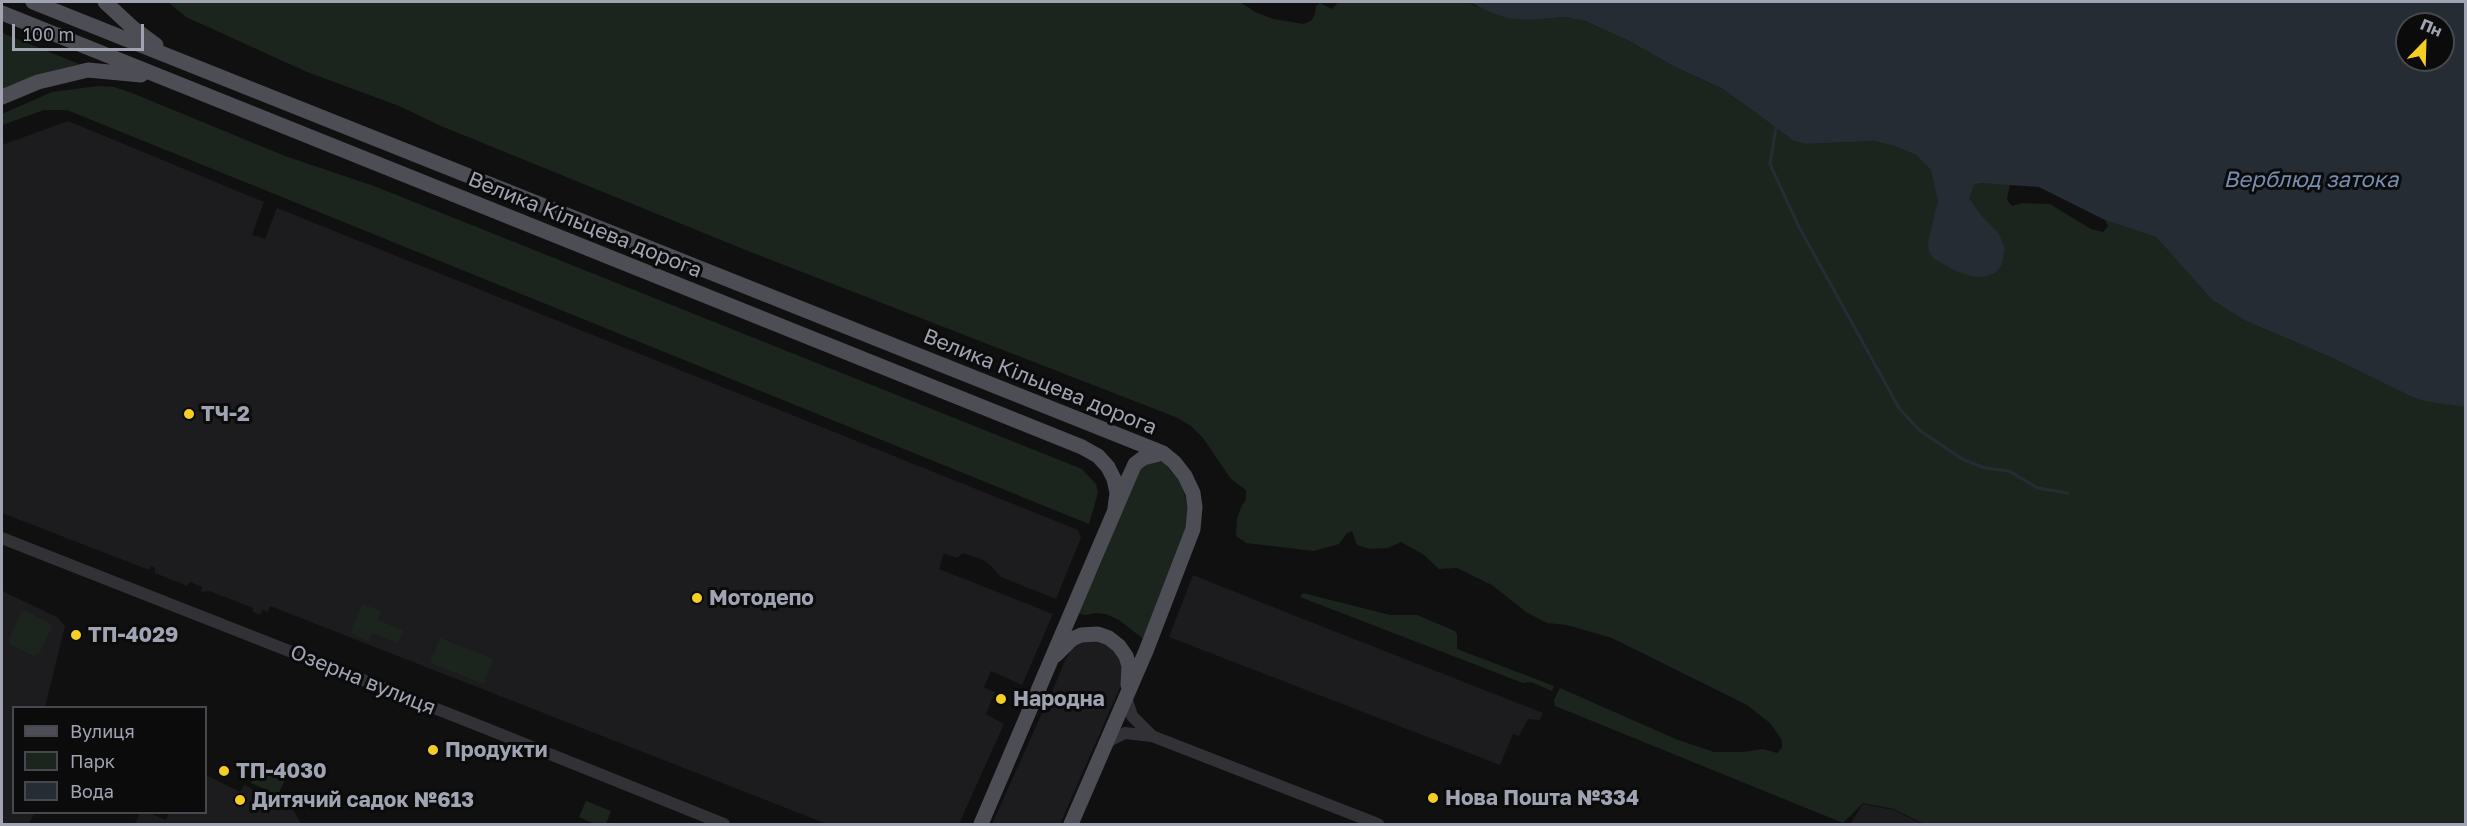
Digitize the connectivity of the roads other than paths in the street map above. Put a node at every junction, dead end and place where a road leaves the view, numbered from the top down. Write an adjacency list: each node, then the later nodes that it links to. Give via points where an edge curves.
1 (33, 2): 4 (main road, Велика Кільцева дорога)
2 (105, 2): 4 (main road, via 133,28)
3 (2, 13): 5 (main road, Велика Кільцева дорога)
4 (189, 65): 7 (main road, Велика Кільцева дорога)
5 (178, 84): 6 (main road, via 88,70 38,82); 8 (main road, Велика Кільцева дорога, via 1082,447 1108,467 1116,486)
6 (2, 97)
7 (1163, 453): 8 (main road, via 1149,455 1135,465); 11 (main road, via 1189,484 1195,507 1193,529)
8 (1114, 508): 10 (main road)
9 (2, 538): 14 (street, Озерна вулиця)
10 (1049, 665): 11 (main road, via 1072,639 1088,634 1109,638 1119,646 1129,666); 15 (main road)
11 (1126, 697): 12 (street, via 1132,717); 13 (main road)
12 (1152, 736): 13 (street, via 1125,733); 17 (street)
13 (1109, 741): 16 (main road)
14 (723, 825)
15 (981, 825)
16 (1071, 825)
17 (1378, 825)

